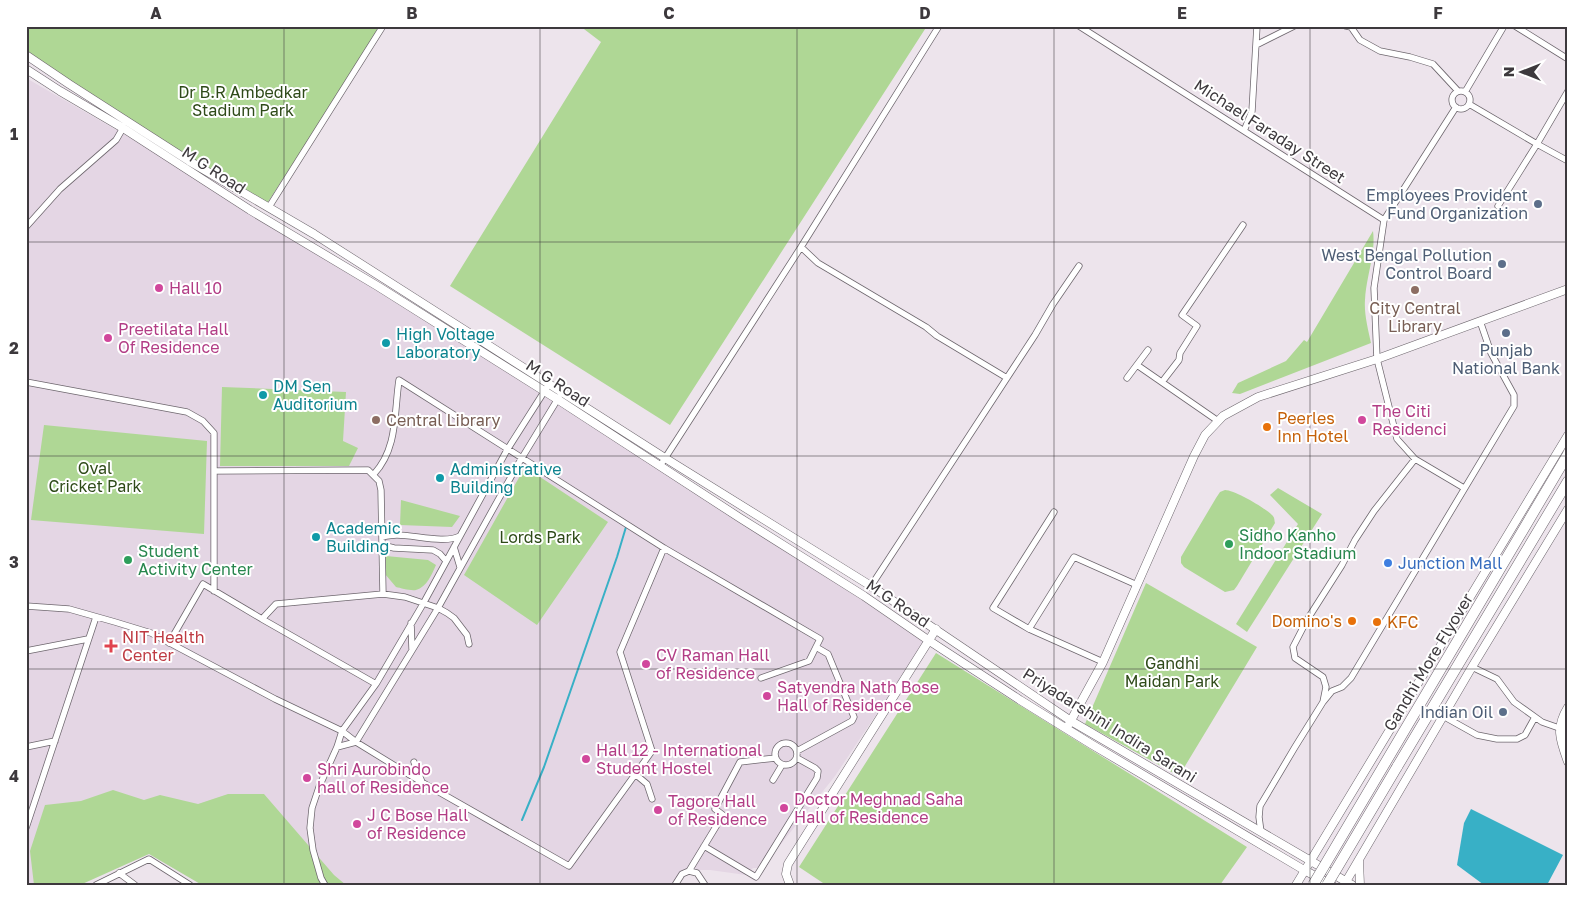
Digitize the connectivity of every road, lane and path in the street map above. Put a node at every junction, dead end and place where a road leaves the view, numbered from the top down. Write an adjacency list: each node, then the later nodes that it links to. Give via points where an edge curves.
1 (383, 26): 24 (street)
2 (939, 26): 28 (street)
3 (1079, 26): 20 (street, Michael Faraday Street)
4 (1258, 26): 10 (street)
5 (1294, 26): 10 (street)
6 (1346, 26): 7 (street)
7 (1351, 26): 14 (street, via 1360,40 1380,51 1434,64)
8 (1504, 26): 16 (street)
9 (1515, 26): 12 (street)
10 (1256, 45): 20 (street, via 1252,111)
11 (26, 54): 24 (street, via 190,161)
12 (1568, 60)
13 (27, 69): 19 (street, M G Road)
14 (1458, 91): 16 (street); 18 (street, via 1451,99)
15 (1568, 91): 21 (street)
16 (1465, 92): 17 (street, via 1470,98)
17 (1468, 104): 18 (street, via 1463,108); 21 (street)
18 (1456, 107): 25 (street)
19 (123, 128): 27 (street, via 116,140 60,189); 39 (street, M G Road, via 250,210)
20 (1244, 131): 25 (street, Michael Faraday Street)
21 (1537, 144): 22 (street); 23 (street)
22 (1568, 161)
23 (1498, 206)
24 (268, 207): 39 (street)
25 (1384, 220): 33 (street, via 1374,288)
26 (1243, 225): 38 (street, via 1182,315 1197,326 1179,360)
27 (26, 227)
28 (800, 247): 35 (street, via 818,263); 46 (street)
29 (1079, 266): 35 (street)
30 (1568, 289): 31 (street)
31 (1480, 322): 33 (street); 52 (street, via 1515,401)
32 (1148, 350): 34 (street)
33 (1377, 359): 41 (street, via 1258,397); 47 (street, via 1397,439)
34 (1137, 365): 36 (street); 38 (street)
35 (1007, 378): 66 (street)
36 (1127, 378)
37 (26, 382): 49 (street, via 187,412 203,420 214,433)
38 (1162, 382): 41 (street)
39 (546, 387): 40 (street, M G Road); 43 (street)
40 (560, 395): 45 (street); 46 (street, Priyadarshini Indira Sarani); 48 (street, M G Road)
41 (1218, 421): 65 (street, via 1205,434 1194,456)
42 (1568, 435): 116 (street)
43 (507, 450): 45 (street); 50 (street, via 398,380 394,433 384,464); 55 (street)
44 (1568, 454): 133 (highway, Gandhi More Flyover, bridge)
45 (522, 458): 60 (street); 62 (street)
46 (665, 458): 48 (street); 66 (street, Priyadarshini Indira Sarani)
47 (1415, 459): 52 (street); 88 (street, via 1355,540 1293,647 1295,658 1323,677 1326,687)
48 (660, 466): 78 (street, M G Road)
49 (215, 471): 50 (street, via 368,470); 67 (street)
50 (374, 474): 56 (street, via 381,490)
51 (1568, 481): 134 (highway, Gandhi More Flyover, bridge)
52 (1464, 488): 88 (street, via 1351,678)
53 (1568, 509): 85 (street)
54 (1054, 512): 76 (street, via 993,608)
55 (460, 536): 57 (street); 59 (street)
56 (382, 537): 57 (street, via 396,535); 58 (street)
57 (437, 539): 61 (street, via 438,547)
58 (382, 545): 61 (street); 68 (street)
59 (454, 547): 62 (street); 63 (street); 64 (street)
60 (664, 548): 81 (street, via 820,639); 108 (street, via 620,652 652,750)
61 (433, 550): 63 (street)
62 (467, 555): 64 (street)
63 (446, 561): 69 (street)
64 (460, 568): 71 (street)
65 (1137, 585): 76 (street, via 1074,557); 84 (street)
66 (871, 586): 75 (street, Priyadarshini Indira Sarani)
67 (214, 591): 73 (street); 79 (street, via 203,584)
68 (383, 594): 69 (street); 73 (street, via 276,604)
69 (423, 604): 71 (street); 74 (street)
70 (26, 606): 72 (street, via 69,609)
71 (438, 608): 80 (street, via 454,618 467,635); 83 (street)
72 (96, 617): 77 (street); 79 (street, via 151,633)
73 (262, 619): 87 (street)
74 (412, 624): 83 (street); 87 (street)
75 (936, 629): 78 (street); 92 (street, Priyadarshini Indira Sarani)
76 (1029, 629): 84 (street)
77 (88, 639): 82 (street); 98 (street)
78 (928, 640): 94 (street, M G Road); 132 (street, via 788,864 786,874)
79 (169, 643): 96 (street)
80 (469, 644)
81 (816, 647): 86 (street, via 809,661); 102 (street, via 828,654 854,717)
82 (26, 651)
83 (412, 651): 99 (street)
84 (1103, 662): 92 (street)
85 (1472, 667): 90 (street); 91 (street, via 1497,679 1514,702)
86 (761, 678)
87 (376, 684): 96 (street)
88 (1323, 702): 113 (street, via 1260,806)
89 (1568, 707): 95 (street)
90 (1443, 716): 91 (street, via 1477,735 1497,739 1517,739 1525,734); 119 (street)
91 (1535, 717): 95 (street)
92 (1071, 721): 94 (street); 113 (street, Priyadarshini Indira Sarani)
93 (1568, 722): 97 (street)
94 (1067, 728): 117 (street, Priyadarshini Indira Sarani)
95 (1559, 728): 106 (street)
96 (342, 731): 99 (street); 101 (street)
97 (1568, 737)
98 (55, 741): 100 (street); 112 (street)
99 (356, 742): 101 (street); 110 (street)
100 (26, 747)
101 (336, 748): 129 (street, via 314,801 310,828 313,850)
102 (797, 751): 103 (street, via 793,745 782,744 776,749); 104 (street)
103 (776, 758): 107 (street); 114 (street, via 740,762 715,809 723,815)
104 (797, 758): 107 (street, via 789,766); 114 (street, via 818,771 817,778 756,877)
105 (414, 762): 110 (street)
106 (1568, 762)
107 (782, 765): 109 (street)
108 (635, 774): 110 (street, via 569,866); 111 (street, via 647,784)
109 (773, 780)
110 (422, 782)
111 (652, 798)
112 (26, 828)
113 (1261, 832): 115 (street, Priyadarshini Indira Sarani)
114 (704, 846): 121 (street)
115 (1288, 847): 116 (street, via 1309,852); 118 (street, Priyadarshini Indira Sarani)
116 (1318, 847): 118 (street)
117 (1283, 857): 120 (street, Priyadarshini Indira Sarani); 124 (street, via 1293,870)
118 (1310, 860): 120 (street); 125 (street, Priyadarshini Indira Sarani)
119 (1359, 861): 125 (street); 136 (street)
120 (1304, 870): 124 (street); 135 (street, Priyadarshini Indira Sarani)
121 (689, 872): 130 (street, via 682,874); 131 (street, via 697,873)
122 (119, 873): 123 (street, via 149,859); 126 (street); 127 (street)
123 (179, 882): 128 (street)
124 (1296, 884)
125 (1347, 884)
126 (96, 885)
127 (135, 885)
128 (190, 885)
129 (325, 885)
130 (675, 885)
131 (705, 885)
132 (790, 885)
133 (1313, 885)
134 (1327, 885)
135 (1333, 885)
136 (1360, 885)

